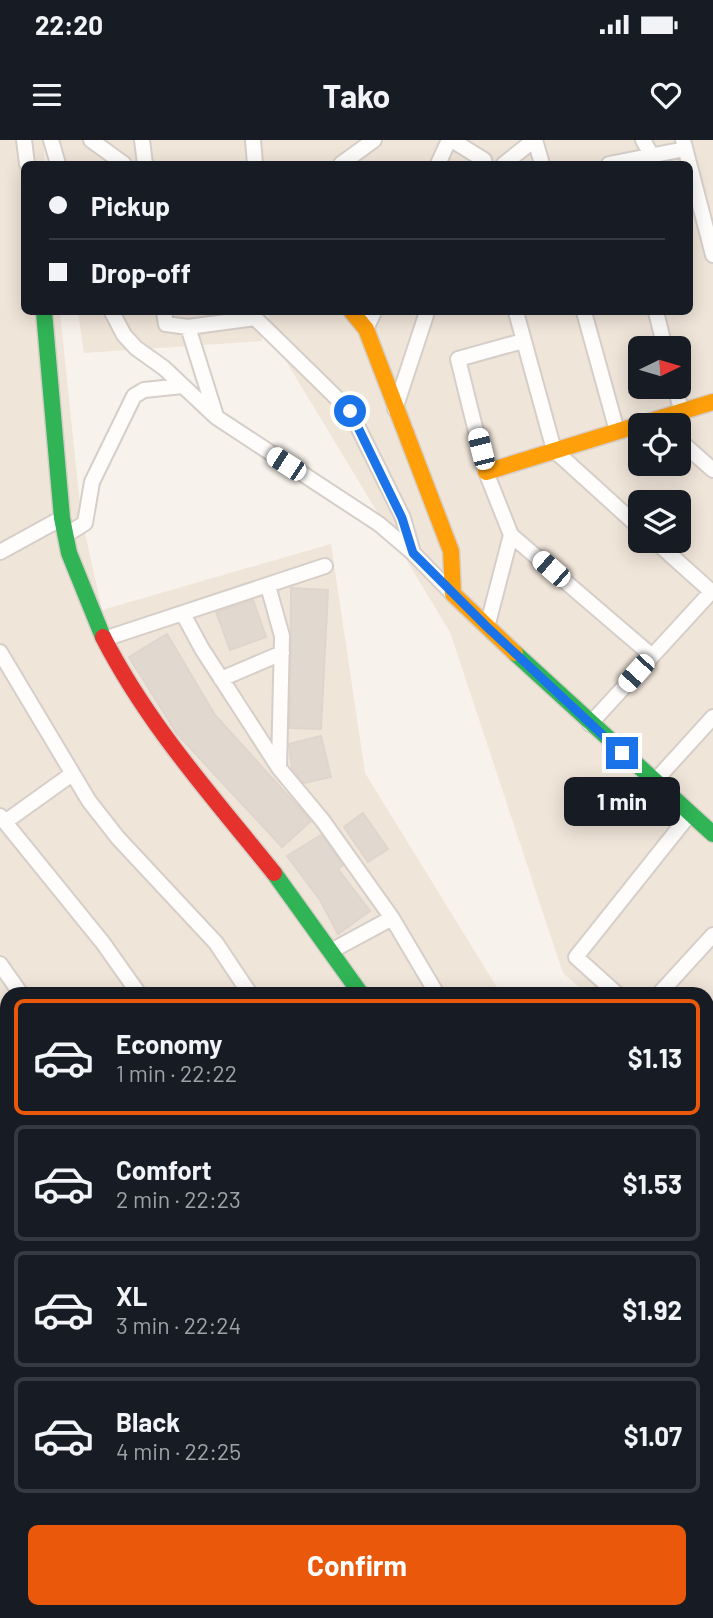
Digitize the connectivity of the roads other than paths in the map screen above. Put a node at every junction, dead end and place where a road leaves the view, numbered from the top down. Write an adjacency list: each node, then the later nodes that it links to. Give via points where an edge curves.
1 (24, 140): 12 (street)
2 (51, 140): 13 (street)
3 (91, 140): 14 (street)
4 (142, 140): 15 (street)
5 (374, 140): 17 (street)
6 (450, 140): 18 (street); 19 (street)
7 (535, 140): 20 (street); 21 (street)
8 (643, 140): 11 (street)
9 (254, 141): 16 (street)
10 (684, 145): 11 (street)
11 (652, 156): 22 (street)
12 (27, 161)
13 (57, 161)
14 (120, 161)
15 (145, 161)
16 (256, 161)
17 (345, 161)
18 (440, 161)
19 (480, 161)
20 (508, 161)
21 (541, 161)
22 (628, 161)
23 (693, 178): 24 (street)
24 (702, 212): 25 (street)
25 (713, 255)
26 (44, 315): 53 (street)
27 (114, 315): 40 (street, via 136,348)
28 (164, 315): 36 (street, via 166,324)
29 (256, 315): 36 (street); 57 (street, via 350,411 402,518)
30 (354, 315): 37 (street)
31 (373, 315): 37 (street)
32 (426, 315): 43 (street)
33 (517, 315): 39 (street)
34 (585, 315): 47 (street)
35 (657, 315): 38 (street)
36 (188, 327): 45 (street)
37 (366, 329): 43 (street)
38 (662, 336)
39 (523, 341): 48 (street); 51 (street, via 458,359)
40 (183, 386): 45 (street); 54 (street, via 144,390 134,396 93,482 85,523)
41 (678, 399): 44 (street)
42 (713, 402): 44 (street)
43 (395, 409): 62 (street, via 451,551)
44 (682, 412)
45 (216, 417): 57 (street, via 379,524)
46 (628, 429): 47 (street)
47 (617, 431): 48 (street)
48 (554, 450): 51 (street); 52 (street)
49 (691, 451): 50 (street)
50 (713, 470)
51 (486, 472): 55 (street)
52 (628, 517)
53 (62, 518): 54 (street); 56 (street)
54 (66, 535): 65 (street, via 81,590)
55 (510, 535): 64 (street); 68 (street)
56 (0, 552)
57 (413, 553): 62 (street)
58 (668, 553): 61 (street)
59 (325, 566): 60 (street)
60 (268, 586): 63 (street); 67 (street)
61 (712, 592): 68 (street)
62 (453, 594): 64 (street)
63 (183, 614): 65 (street); 69 (street)
64 (487, 627): 71 (street)
65 (104, 639): 80 (street, via 174,750 288,890)
66 (0, 653): 73 (street)
67 (282, 653): 69 (street); 72 (street)
68 (651, 655): 71 (street)
69 (221, 679): 72 (street)
70 (713, 717): 74 (street)
71 (590, 724): 74 (street)
72 (279, 768): 78 (street)
73 (72, 774): 76 (street); 84 (street, via 118,838 216,943)
74 (654, 782): 75 (street)
75 (690, 814): 77 (street); 87 (street, via 576,957)
76 (2, 819): 83 (street)
77 (713, 834)
78 (392, 918): 80 (street); 86 (street)
79 (713, 935): 88 (street)
80 (331, 951): 85 (street)
81 (0, 964): 82 (street)
82 (16, 987)
83 (134, 987)
84 (245, 987)
85 (356, 987)
86 (433, 987)
87 (609, 987)
88 (665, 987)

